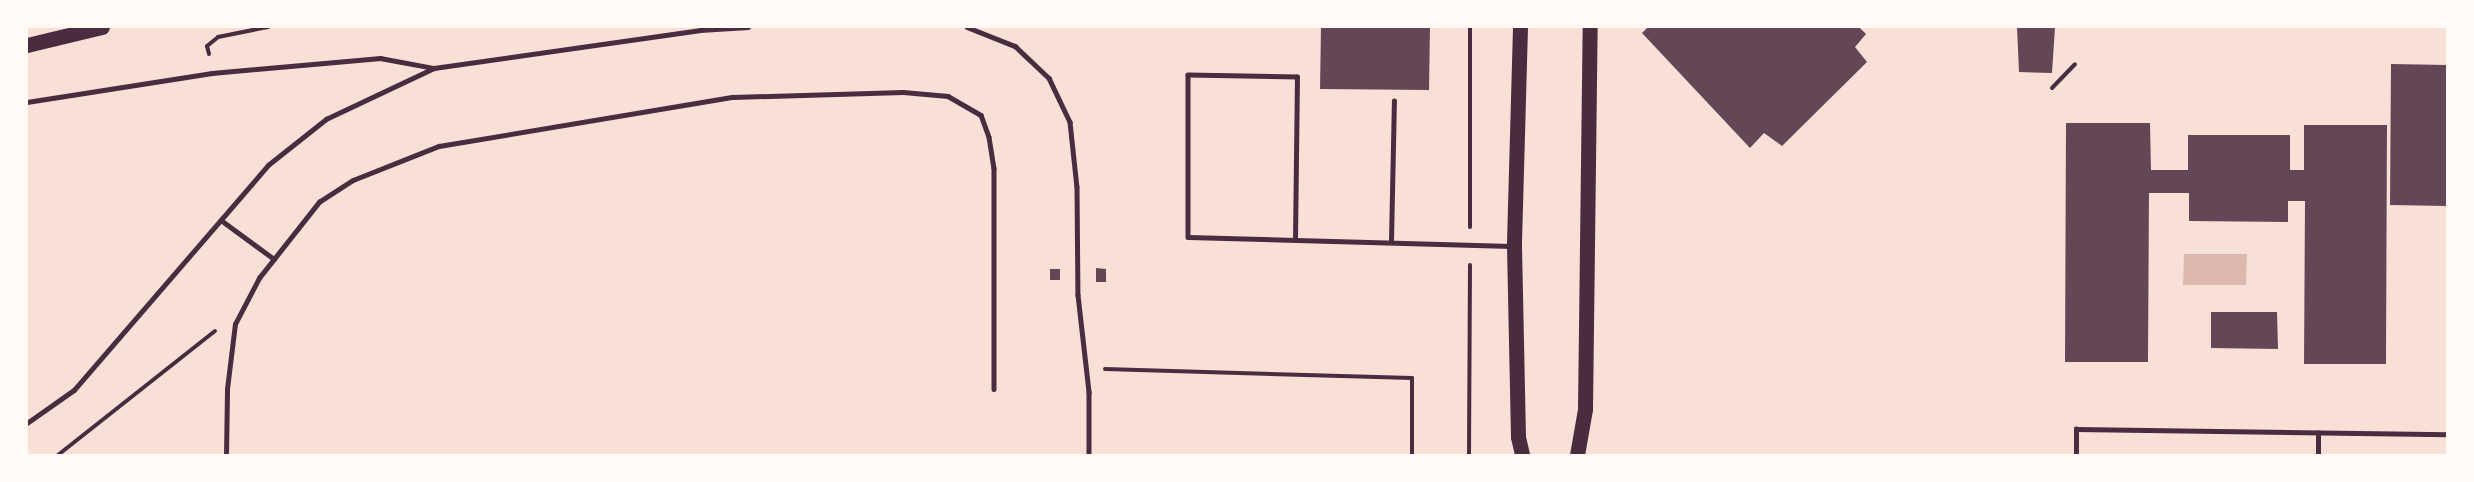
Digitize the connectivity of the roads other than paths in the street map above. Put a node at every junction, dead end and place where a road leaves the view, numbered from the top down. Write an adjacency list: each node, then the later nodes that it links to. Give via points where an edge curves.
1 (102, 27): 6 (main road)
2 (748, 27): 7 (lane, via 700,30)
3 (967, 27): 20 (lane, via 1015,46 1049,78 1070,122 1077,187 1078,295)
4 (1520, 27): 13 (main road)
5 (1590, 27): 22 (main road, via 1585,409)
6 (27, 45)
7 (434, 68): 9 (lane, via 369,59 212,73); 10 (lane, via 326,119 268,165)
8 (1394, 101): 12 (lane)
9 (27, 102)
10 (221, 220): 14 (lane); 16 (lane, via 74,390)
11 (1294, 238): 11 (lane, via 1188,237 1188,75 1297,77); 12 (lane)
12 (1391, 241): 13 (lane)
13 (1514, 246): 21 (main road, via 1518,437)
14 (274, 259): 15 (lane, via 319,202 353,180 439,146 733,97 903,92 948,96 981,115 994,168); 19 (lane, via 239,315 228,381)
15 (994, 389)
16 (27, 423)
17 (2318, 433): 18 (lane); 23 (lane, via 2076,429); 24 (lane)
18 (2447, 434)
19 (226, 455)
20 (1089, 455)
21 (1522, 455)
22 (1577, 455)
23 (2076, 455)
24 (2318, 455)

